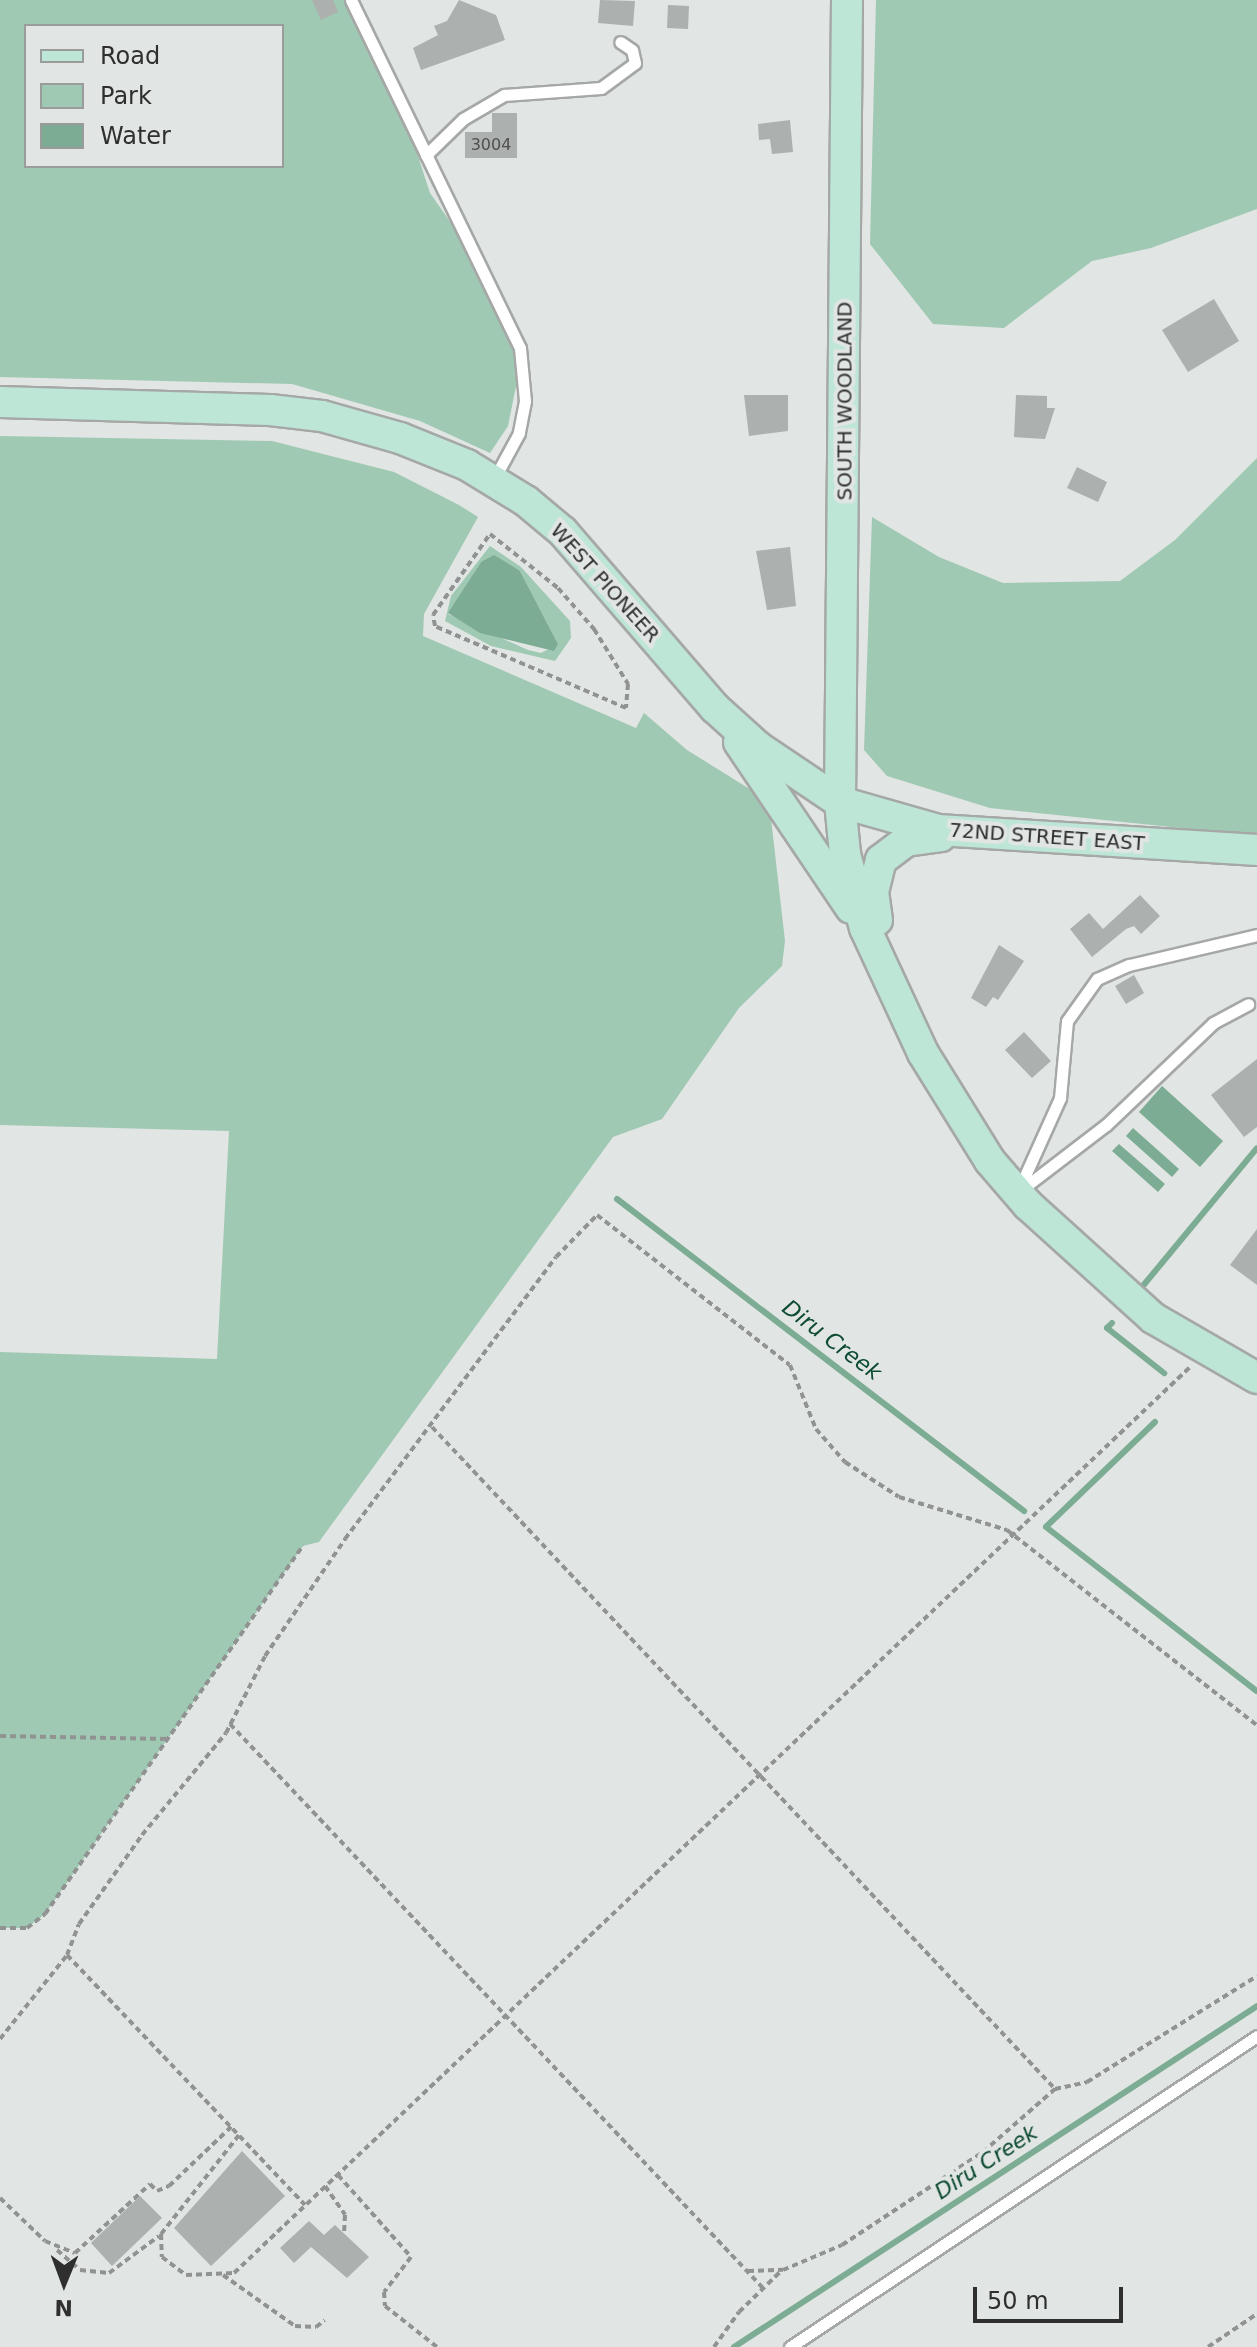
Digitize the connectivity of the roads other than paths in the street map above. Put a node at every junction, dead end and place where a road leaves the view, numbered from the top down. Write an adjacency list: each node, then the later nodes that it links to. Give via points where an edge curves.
1 (351, 0): 4 (lane)
2 (847, 0): 8 (main road, SOUTH WOODLAND)
3 (620, 42): 4 (lane, via 632,50 635,63 601,88 504,95 463,119)
4 (426, 155): 6 (lane, via 526,371 519,433)
5 (0, 402): 6 (main road, WEST PIONEER, via 211,406 322,416 400,438)
6 (494, 479): 7 (main road, WEST PIONEER, via 563,532)
7 (715, 708): 8 (main road, WEST PIONEER, via 758,747); 11 (main road)
8 (840, 802): 9 (main road, 72ND STREET EAST, via 904,823); 11 (main road, SOUTH WOODLAND, via 845,854)
9 (983, 835): 10 (main road, 72ND STREET EAST); 13 (main road, via 906,841 881,860 873,892)
10 (1257, 850)
11 (865, 928): 13 (main road)
12 (1257, 935): 15 (lane, via 1129,965 1097,979 1067,1021 1060,1098)
13 (885, 977): 15 (main road, via 964,1120)
14 (1248, 1004): 15 (lane, via 1213,1023 1106,1125)
15 (1017, 1193): 16 (main road, via 1103,1278)
16 (1257, 1378)
17 (1257, 2036): 18 (lane)
18 (790, 2347)

